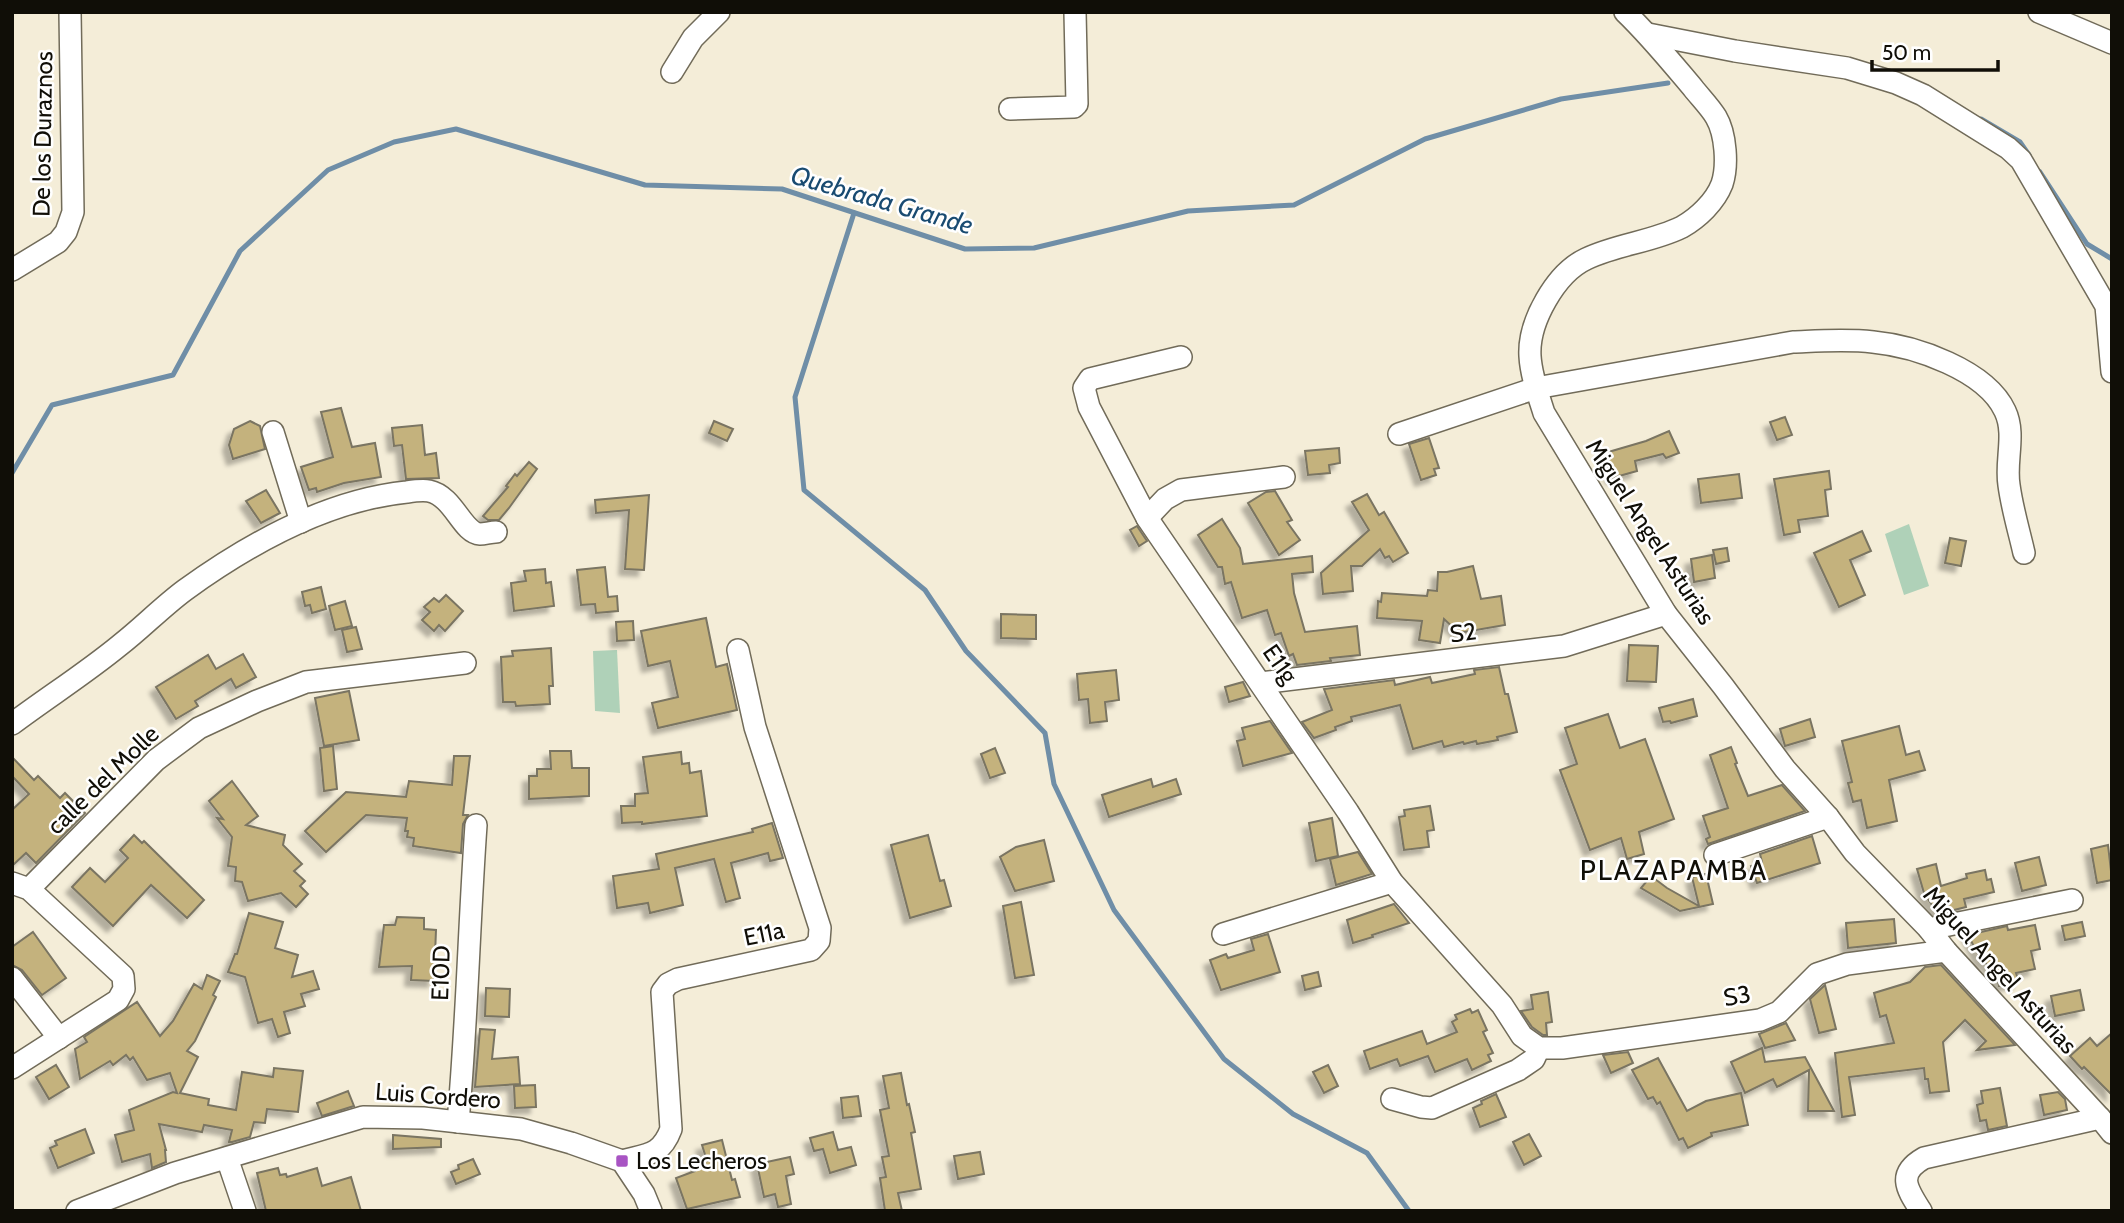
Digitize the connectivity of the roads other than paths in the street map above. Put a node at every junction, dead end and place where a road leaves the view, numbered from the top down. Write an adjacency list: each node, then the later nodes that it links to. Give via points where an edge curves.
1 (71, 12): 10 (street, De los Duraznos, via 73,212 58,242)
2 (719, 12): 8 (street, via 693,38)
3 (1075, 12): 9 (street, via 1077,104)
4 (1625, 12): 6 (street, Miguel Angel Asturias)
5 (2039, 12): 7 (street)
6 (1648, 34): 12 (street, via 1847,68 1896,83 2008,148 2021,160 2106,306); 13 (street, Miguel Angel Asturias, via 1717,118 1726,147 1722,184 1709,206 1684,226 1585,259 1565,272 1534,328 1530,354)
7 (2112, 43)
8 (672, 72)
9 (1010, 109)
10 (12, 270)
11 (1181, 357): 17 (street, E11g, via 1090,379 1084,388 1089,407)
12 (2112, 371)
13 (1536, 388): 15 (street); 20 (street, via 1793,342 1874,342 1921,352 1972,375 1995,394 2006,412 2010,428 2008,483); 21 (street, Miguel Angel Asturias, via 1544,413)
14 (273, 432): 18 (street)
15 (1399, 434)
16 (1284, 477): 17 (street, via 1181,490)
17 (1147, 518): 24 (street, E11g)
18 (301, 522): 19 (street, via 366,500 428,491 454,507 469,529 478,534); 25 (street, via 256,544 183,592 119,646)
19 (496, 532)
20 (2024, 553)
21 (1666, 614): 24 (street, S2, via 1553,648); 26 (street, Miguel Angel Asturias, via 1785,769)
22 (738, 650): 43 (street, E11a, via 755,727 820,928 819,941 811,950 668,984 662,992 671,1129 659,1150)
23 (465, 663): 30 (street, calle del Molle, via 306,682 199,728 156,760)
24 (1261, 683): 29 (street, E11g)
25 (12, 724)
26 (1828, 817): 28 (street); 32 (street, Miguel Angel Asturias, via 1855,853)
27 (476, 825): 40 (street, E10D)
28 (1715, 855)
29 (1391, 881): 33 (street); 37 (street, E11g)
30 (21, 886): 36 (street, via 122,976 124,989 118,1000)
31 (2072, 900): 32 (street)
32 (1930, 929): 34 (street, Miguel Angel Asturias)
33 (1223, 933)
34 (1946, 951): 37 (street, S3, via 1847,964 1817,974 1779,1012 1760,1020 1562,1048); 41 (street, Miguel Angel Asturias)
35 (12, 978): 36 (street)
36 (59, 1038): 38 (street)
37 (1531, 1042): 39 (street, via 1534,1059 1518,1070 1432,1108)
38 (12, 1068)
39 (1392, 1099)
40 (458, 1122): 42 (street, Luis Cordero, via 363,1117); 43 (street, Luis Cordero, via 521,1129)
41 (2106, 1126): 47 (street, via 1924,1158 1906,1177)
42 (227, 1158): 44 (street, Luis Cordero); 45 (street)
43 (622, 1161): 46 (street)
44 (77, 1211)
45 (245, 1211)
46 (651, 1211)
47 (1921, 1211)

